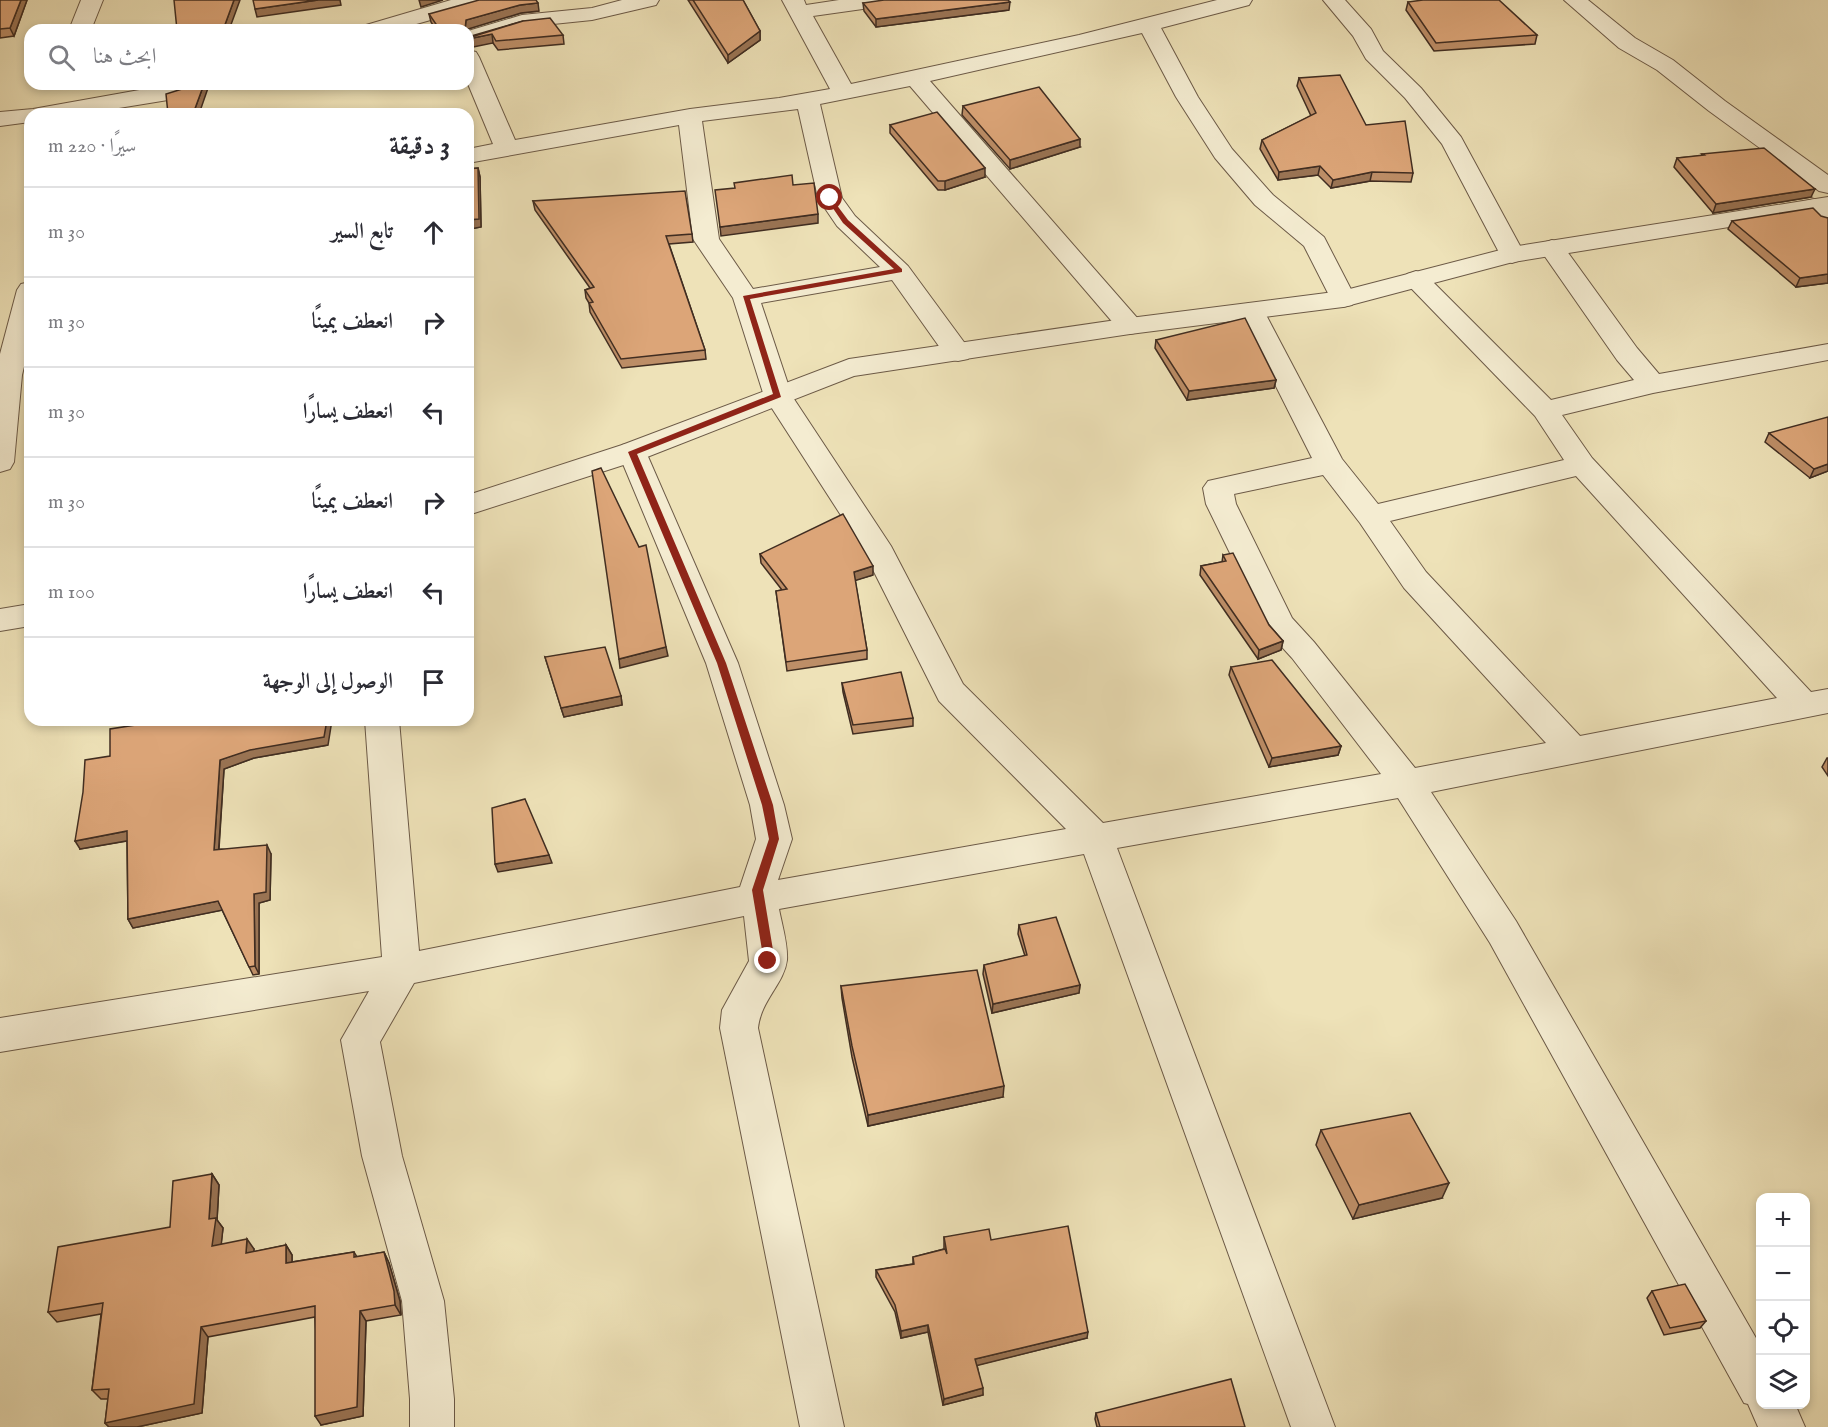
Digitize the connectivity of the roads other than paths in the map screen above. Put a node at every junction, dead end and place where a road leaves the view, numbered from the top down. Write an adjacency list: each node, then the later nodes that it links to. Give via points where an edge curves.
1 (92, 0): 12 (street)
2 (476, 0): 10 (street)
3 (508, 0): 11 (street)
4 (648, 0): 11 (street, via 592,14)
5 (884, 0): 9 (street)
6 (1241, 0): 15 (street)
7 (1334, 0): 31 (street, via 1363,34 1374,54 1453,142)
8 (1575, 0): 29 (street, via 1627,43 1665,65 1717,106)
9 (796, 6): 20 (street)
10 (416, 7): 13 (street); 14 (street)
11 (522, 21): 16 (street)
12 (82, 24)
13 (385, 24)
14 (437, 24)
15 (1149, 26): 18 (street); 35 (street, via 1223,153 1264,200 1315,242)
16 (474, 36)
17 (474, 71): 27 (street)
18 (915, 78): 20 (street); 37 (street)
19 (187, 90): 22 (street)
20 (843, 91): 21 (street)
21 (807, 100): 25 (street); 32 (street, via 830,198 846,221)
22 (166, 103): 23 (street)
23 (53, 108)
24 (24, 116): 26 (street)
25 (690, 116): 27 (street); 34 (street, via 706,239)
26 (0, 119)
27 (507, 149): 28 (street)
28 (474, 155)
29 (1825, 204): 30 (street)
30 (1552, 248): 31 (street); 42 (street)
31 (1512, 255): 33 (street)
32 (900, 271): 34 (street); 40 (street)
33 (1416, 279): 35 (street); 44 (street)
34 (746, 298): 43 (street)
35 (1343, 299): 36 (street)
36 (1251, 311): 37 (street); 47 (street)
37 (1130, 326): 40 (street)
38 (24, 335): 41 (street)
39 (1828, 352): 42 (street)
40 (958, 353): 43 (street, via 849,368)
41 (19, 373): 46 (street)
42 (1653, 384): 44 (street)
43 (778, 396): 45 (street); 57 (street, via 876,546 951,692)
44 (1545, 410): 48 (street)
45 (632, 452): 49 (street); 58 (street, via 722,663 768,805 774,839)
46 (0, 462)
47 (1330, 464): 50 (street); 56 (street, via 1218,488 1221,504 1280,625)
48 (1581, 465): 50 (street); 53 (street)
49 (474, 503)
50 (1371, 516): 55 (street, via 1415,580)
51 (24, 616): 52 (street)
52 (0, 620)
53 (1816, 703): 55 (street)
54 (382, 726): 59 (street)
55 (1573, 751): 56 (street)
56 (1407, 783): 57 (street); 61 (street, via 1503,932)
57 (1096, 838): 58 (street); 65 (street)
58 (759, 898): 59 (street); 64 (street, via 768,961 741,1010 739,1028)
59 (402, 970): 60 (street); 63 (street, via 360,1040 382,1156 423,1301)
60 (0, 1035)
61 (1756, 1378)
62 (1773, 1409): 66 (street)
63 (432, 1427)
64 (822, 1427)
65 (1313, 1427)
66 (1783, 1427)

